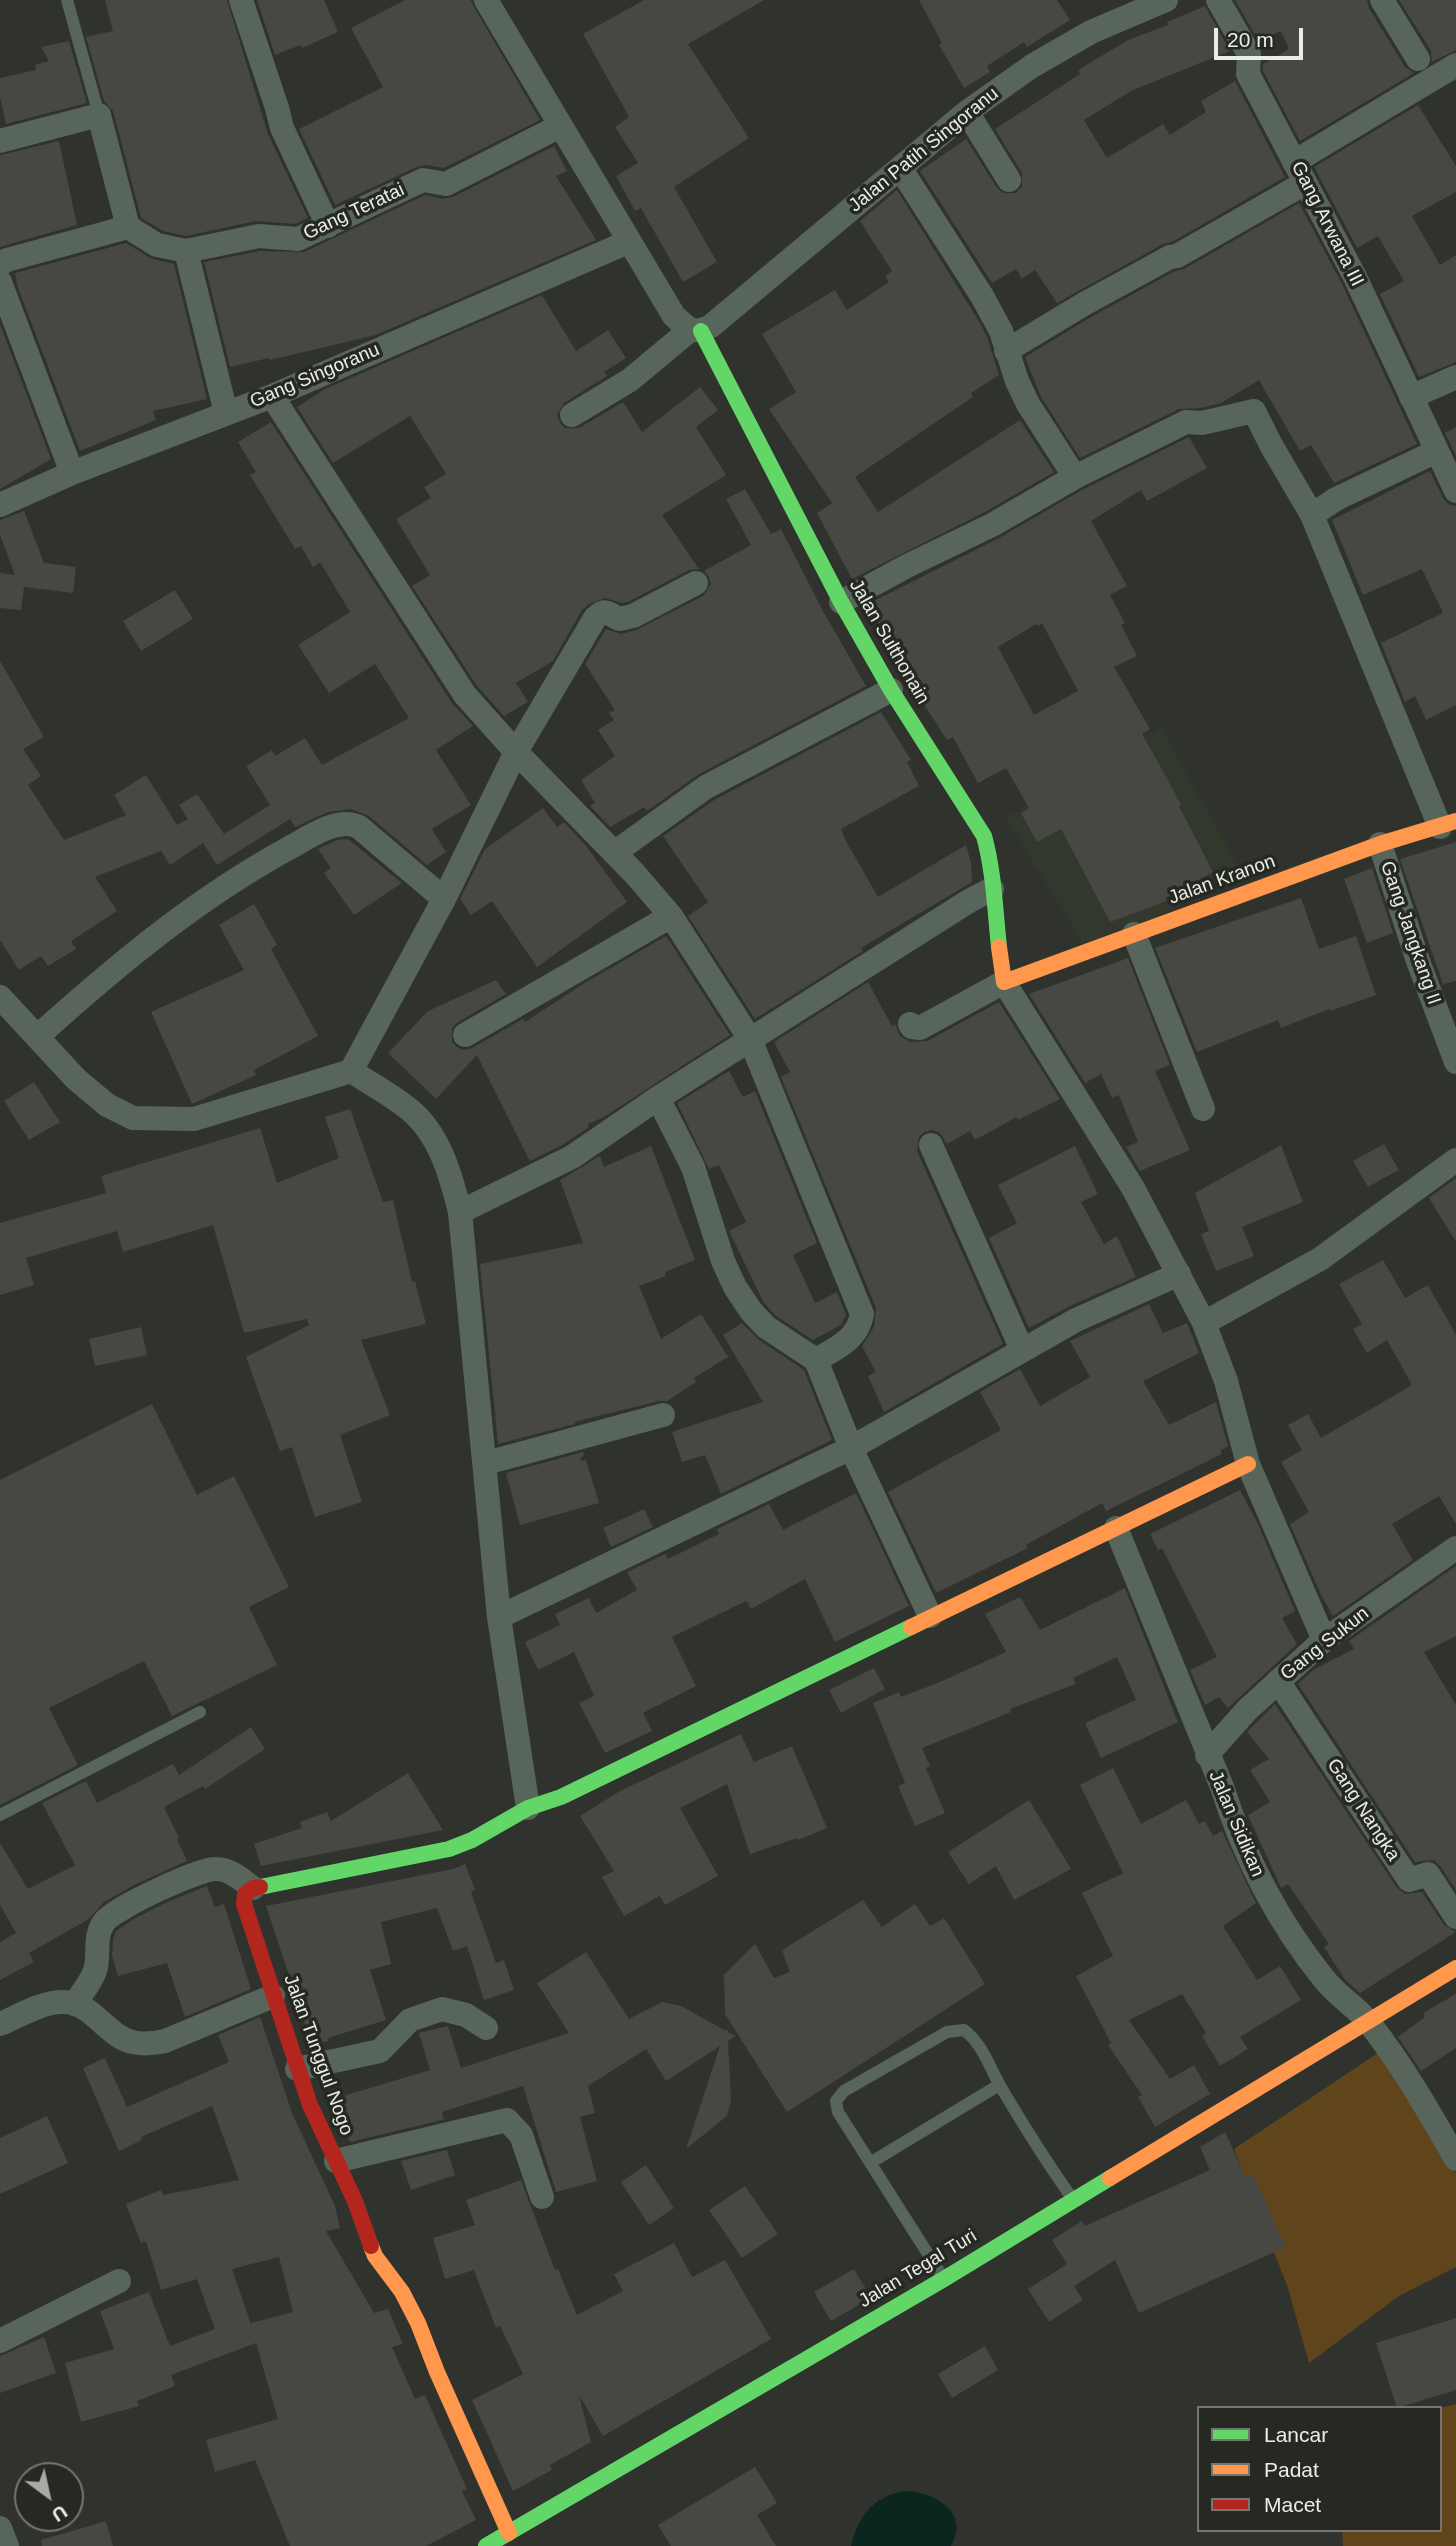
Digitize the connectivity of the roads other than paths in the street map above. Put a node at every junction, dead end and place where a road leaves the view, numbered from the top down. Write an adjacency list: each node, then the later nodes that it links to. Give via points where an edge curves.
1 (67, 0): 10 (lane)
2 (241, 0): 16 (street, via 282,128)
3 (486, 0): 11 (street)
4 (1166, 0): 9 (street, Jalan Patih Singoranu, via 1091,32 1032,66)
5 (1218, 0): 14 (street, Gang Arwana III, via 1249,54 1248,74)
6 (1382, 0): 7 (street)
7 (1418, 59)
8 (1456, 65): 14 (street, via 1422,84)
9 (967, 113): 13 (street, Jalan Patih Singoranu); 15 (street)
10 (99, 115): 12 (street); 17 (street)
11 (560, 126): 16 (street, Gang Teratai, via 446,184 423,180); 18 (street)
12 (0, 141)
13 (900, 168): 22 (street, Jalan Patih Singoranu, via 712,326); 23 (street, via 982,296)
14 (1300, 172): 23 (street, via 1177,256); 26 (street, Gang Arwana III)
15 (1009, 180)
16 (328, 226): 19 (street, Gang Teratai, via 298,239 259,236)
17 (128, 227): 19 (street, via 157,245); 20 (street)
18 (628, 242): 22 (street, via 674,316); 25 (street, Gang Singoranu)
19 (186, 251): 27 (street)
20 (0, 264)
21 (0, 282): 30 (street)
22 (695, 331): 28 (street, Jalan Patih Singoranu, via 631,380); 36 (street, Jalan Sulthonain)
23 (1006, 351): 31 (street, via 1028,404)
24 (1456, 376): 26 (street)
25 (272, 396): 27 (street, Gang Singoranu); 38 (street, via 465,695)
26 (1412, 397): 29 (street, Gang Arwana III)
27 (226, 413): 30 (street, Gang Singoranu)
28 (572, 415)
29 (1437, 451): 32 (street, Gang Arwana III); 34 (street)
30 (72, 473): 33 (street, Gang Singoranu)
31 (1074, 477): 34 (street, via 1186,422 1202,423 1254,411); 36 (street, via 992,525)
32 (1456, 491)
33 (0, 505)
34 (1312, 515): 39 (street)
35 (696, 583): 38 (street, via 633,616 619,619 601,611)
36 (841, 602): 37 (street, Jalan Sulthonain)
37 (891, 690): 41 (street, via 706,787); 42 (street, Jalan Sulthonain, via 984,836)
38 (516, 752): 41 (street); 43 (street)
39 (1448, 824): 40 (street, Jalan Kranon)
40 (1380, 844): 45 (street, Jalan Kranon); 52 (street, Gang Jangkang II)
41 (614, 853): 44 (street)
42 (992, 889): 46 (street, Jalan Sulthonain); 51 (street)
43 (444, 899): 50 (street, via 359,827 343,822 220,889 112,970); 53 (street)
44 (671, 916): 49 (street); 51 (street)
45 (1134, 934): 46 (street, Jalan Kranon); 55 (street)
46 (1004, 982): 48 (street, via 920,1028); 59 (street, via 1133,1188)
47 (0, 997): 50 (street)
48 (910, 1024)
49 (465, 1035)
50 (38, 1036): 53 (street, via 76,1079 107,1105 133,1118 194,1119)
51 (750, 1039): 54 (street); 62 (street, via 862,1314 848,1341)
52 (1456, 1062)
53 (351, 1071): 58 (street, via 412,1112 426,1127 451,1176)
54 (658, 1098): 58 (street, via 572,1157); 62 (street, via 693,1167 735,1287 766,1327)
55 (1203, 1109)
56 (931, 1145): 61 (street)
57 (1456, 1160): 60 (street, via 1320,1259)
58 (460, 1212): 65 (street)
59 (1179, 1274): 60 (street); 61 (street, via 1090,1313)
60 (1203, 1323): 66 (street, via 1226,1381)
61 (1022, 1350): 64 (street)
62 (816, 1360): 64 (street)
63 (663, 1415): 65 (street)
64 (851, 1448): 69 (street); 70 (street)
65 (486, 1462): 70 (street)
66 (1248, 1464): 67 (street); 71 (street)
67 (1116, 1528): 69 (street); 74 (street, Jalan Sidikan)
68 (1456, 1548): 71 (street, Gang Sukun)
69 (930, 1616): 75 (street, via 561,1797)
70 (499, 1617): 75 (street)
71 (1324, 1640): 72 (street, Gang Sukun)
72 (1278, 1681): 74 (street, Gang Sukun); 78 (street, Gang Nangka, via 1409,1880 1428,1874)
73 (200, 1712): 76 (lane)
74 (1207, 1755): 82 (street, Jalan Sidikan, via 1262,1885 1324,1980)
75 (528, 1808): 77 (street, via 449,1849)
76 (0, 1815)
77 (253, 1888): 80 (street, Jalan Tunggul Nogo, via 244,1904); 81 (street, via 230,1872 214,1868 116,1911 100,1929 96,1965)
78 (1456, 1917)
79 (1456, 1968): 82 (street, Jalan Tegal Turi)
80 (273, 1996): 81 (street, via 151,2043 120,2037); 85 (street, Jalan Tunggul Nogo)
81 (74, 2004): 83 (street, via 48,2004)
82 (1368, 2021): 87 (street, Jalan Sidikan, via 1413,2085); 91 (street, Jalan Tegal Turi)
83 (0, 2024)
84 (486, 2028): 85 (street, via 466,2015 442,2009 410,2020 380,2051)
85 (297, 2069): 88 (street, Jalan Tunggul Nogo)
86 (999, 2085): 89 (lane); 89 (lane, via 974,2037 964,2030 947,2032 844,2091 836,2101 838,2112); 91 (lane)
87 (1456, 2159)
88 (336, 2161): 90 (street, via 507,2120 521,2135); 96 (street, Jalan Tunggul Nogo, via 375,2256 418,2323)
89 (870, 2163): 92 (lane)
90 (542, 2197)
91 (1073, 2200): 92 (street, Jalan Tegal Turi)
92 (944, 2279): 96 (street, Jalan Tegal Turi)
93 (119, 2281): 94 (street)
94 (0, 2341)
95 (0, 2528): 97 (street)
96 (509, 2533): 98 (street, Jalan Tegal Turi)
97 (6, 2546)
98 (486, 2546)

